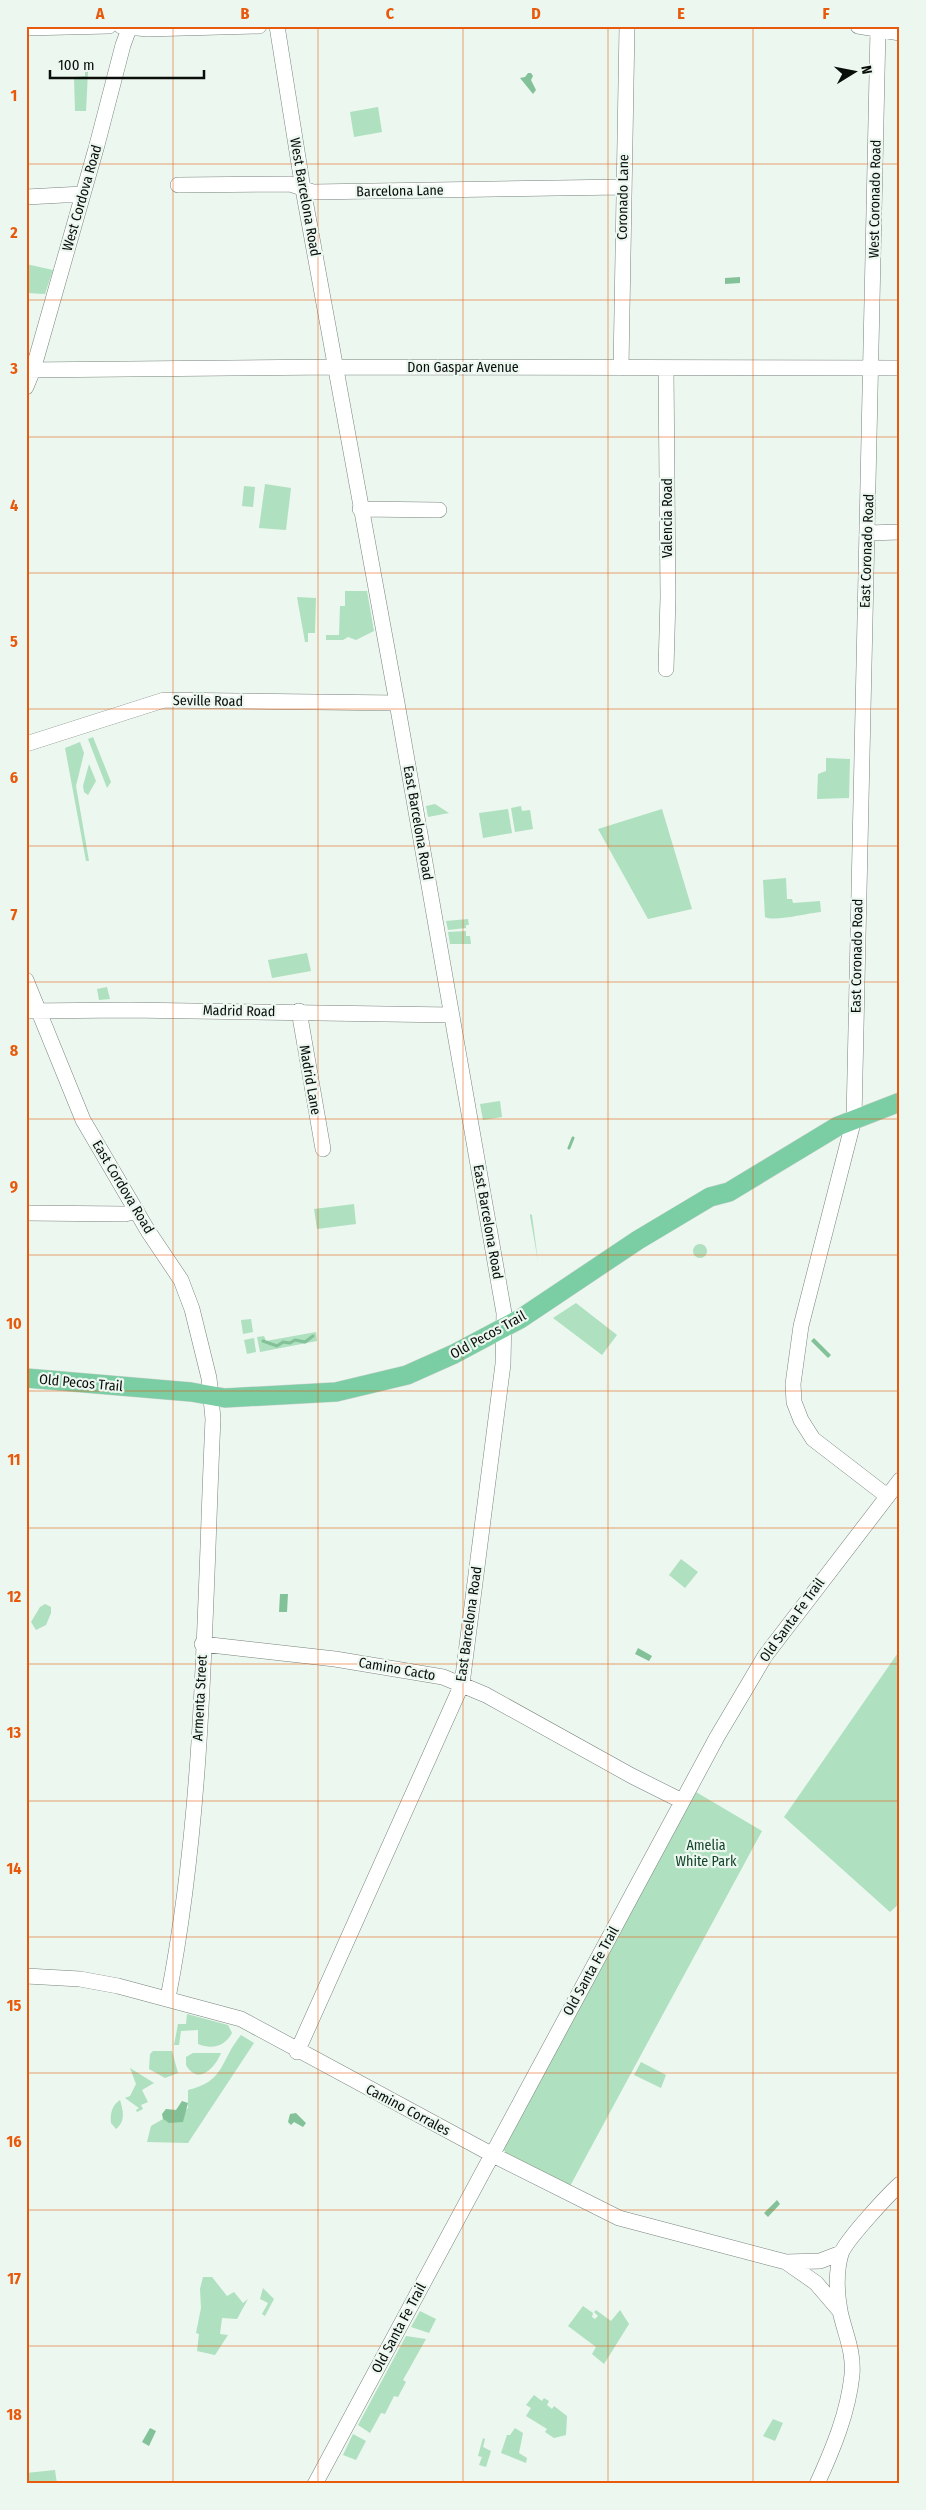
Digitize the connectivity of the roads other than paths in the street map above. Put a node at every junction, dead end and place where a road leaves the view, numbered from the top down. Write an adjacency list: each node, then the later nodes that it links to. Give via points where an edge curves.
1 (109, 26): 8 (street)
2 (121, 26): 3 (street)
3 (130, 26): 4 (street); 14 (street, West Cordova Road, via 122,45)
4 (259, 26)
5 (277, 26): 13 (street, West Barcelona Road)
6 (627, 26): 12 (street, Coronado Lane)
7 (858, 26): 9 (street)
8 (26, 28)
9 (878, 29): 10 (street); 19 (street, West Coronado Road)
10 (900, 33)
11 (178, 185): 13 (street, Barcelona Lane, via 290,184)
12 (623, 188): 13 (street, Barcelona Lane, via 313,192); 17 (street, Coronado Lane)
13 (303, 189): 16 (street, West Barcelona Road)
14 (83, 194): 15 (street); 21 (street, West Cordova Road)
15 (26, 197)
16 (336, 367): 17 (street, Don Gaspar Avenue); 21 (street, Don Gaspar Avenue); 23 (street, East Barcelona Road)
17 (621, 368): 18 (street, Don Gaspar Avenue)
18 (666, 368): 19 (street, Don Gaspar Avenue); 27 (street, Valencia Road)
19 (872, 368): 20 (street, Don Gaspar Avenue); 25 (street, East Coronado Road)
20 (900, 368)
21 (30, 370): 22 (street)
22 (26, 387)
23 (360, 508): 24 (street); 28 (street, East Barcelona Road)
24 (440, 510)
25 (867, 532): 26 (street); 35 (street, East Coronado Road)
26 (900, 532)
27 (666, 669)
28 (397, 703): 29 (street, Seville Road, via 164,700); 33 (street, East Barcelona Road)
29 (26, 744)
30 (26, 980): 31 (street, East Cordova Road)
31 (32, 1011): 32 (street, Madrid Road); 37 (street, East Cordova Road, via 75,1104)
32 (298, 1011): 33 (street, Madrid Road); 36 (street, Madrid Lane)
33 (452, 1014): 39 (street, East Barcelona Road, via 504,1313)
34 (900, 1102): 35 (main road, Old Pecos Trail)
35 (854, 1119): 39 (main road, Old Pecos Trail, via 728,1192 710,1197 608,1259 520,1319); 43 (street, East Coronado Road, via 801,1326 795,1363 794,1402 813,1439)
36 (323, 1149)
37 (137, 1211): 38 (street, via 125,1214); 41 (street, East Cordova Road, via 184,1288)
38 (26, 1214)
39 (503, 1326): 41 (main road, Old Pecos Trail, via 422,1370 390,1379 319,1394); 45 (street, East Barcelona Road, via 503,1364)
40 (26, 1378): 41 (main road, Old Pecos Trail)
41 (211, 1396): 44 (street, Armenta Street, via 213,1419)
42 (900, 1480): 43 (street, Old Santa Fe Trail)
43 (887, 1496): 46 (street, Old Santa Fe Trail, via 765,1656)
44 (202, 1644): 45 (street, Camino Cacto, via 335,1658 443,1677); 48 (street, Armenta Street, via 187,1873)
45 (462, 1684): 46 (street, Camino Cacto); 49 (street, East Barcelona Road)
46 (682, 1801): 50 (street, Old Santa Fe Trail)
47 (26, 1976): 48 (street, Camino Corrales, via 80,1979)
48 (168, 1998): 49 (street, Camino Corrales, via 241,2019)
49 (298, 2052): 50 (street, Camino Corrales)
50 (493, 2156): 53 (street, Camino Corrales, via 618,2218); 55 (street, Old Santa Fe Trail)
51 (900, 2184): 52 (street)
52 (841, 2253): 53 (street, Camino Corrales, via 820,2261); 54 (street)
53 (786, 2262): 54 (street, Camino Corrales, via 816,2283)
54 (840, 2311): 56 (street, via 851,2347 852,2374 845,2414)
55 (315, 2484)
56 (818, 2484)

